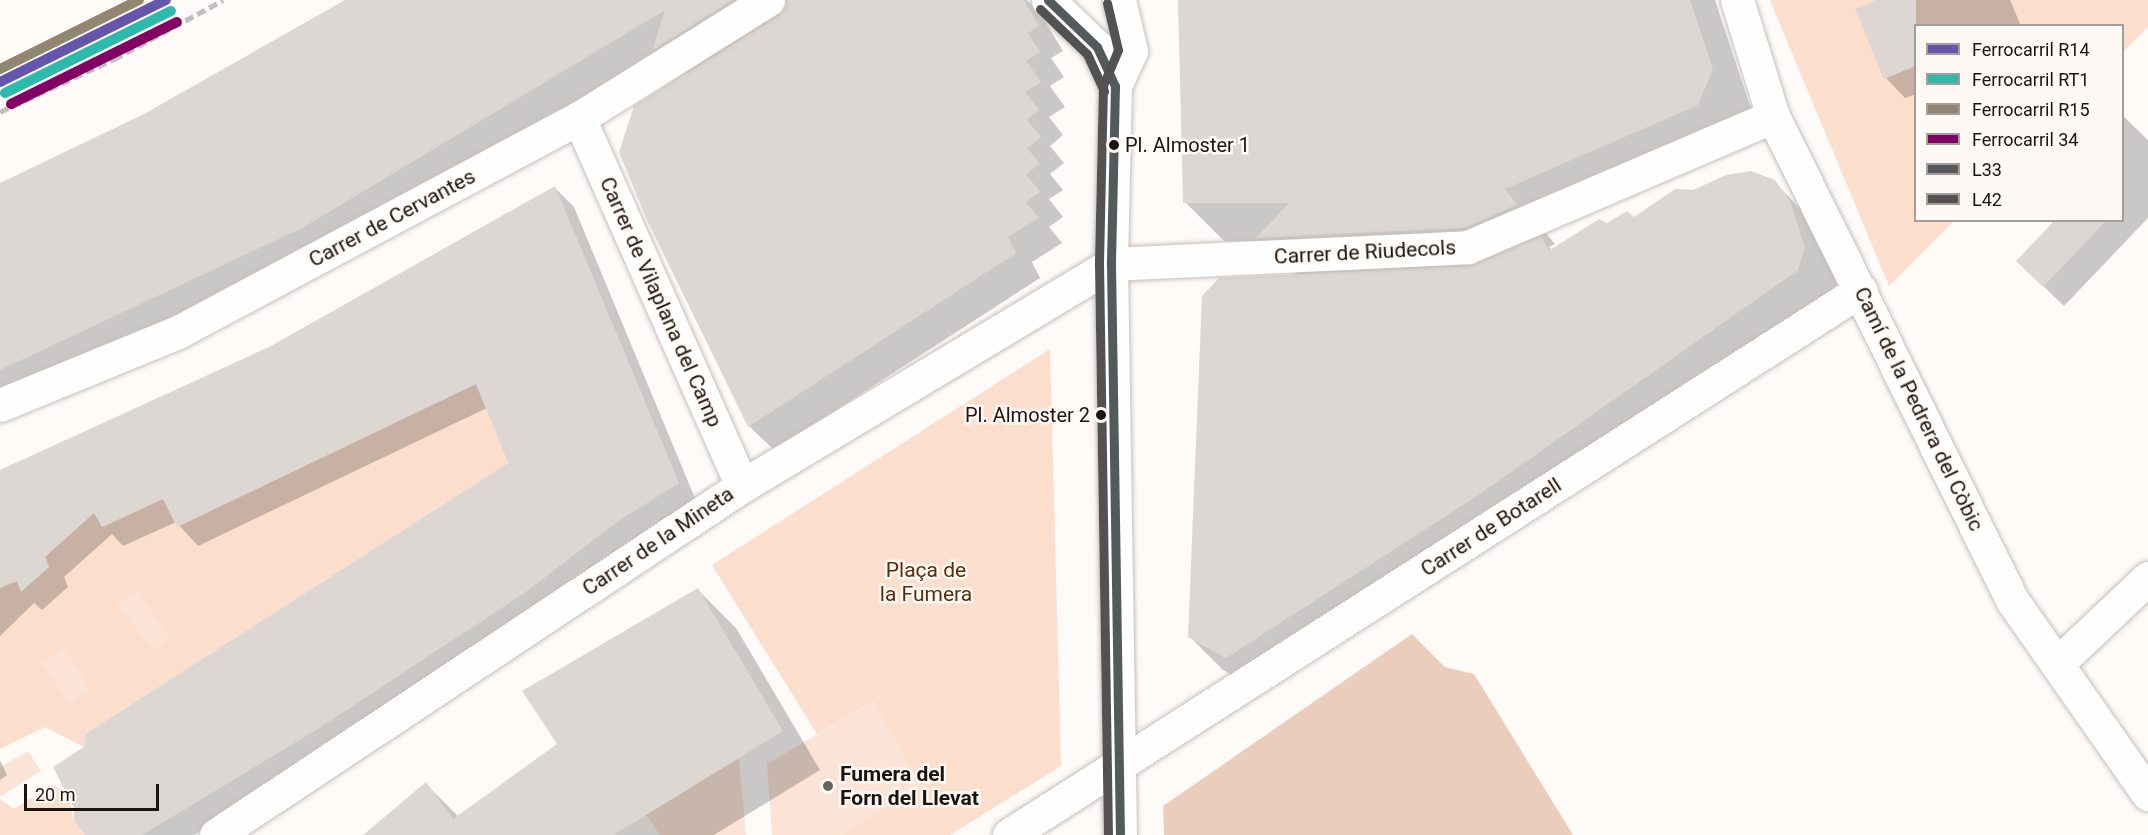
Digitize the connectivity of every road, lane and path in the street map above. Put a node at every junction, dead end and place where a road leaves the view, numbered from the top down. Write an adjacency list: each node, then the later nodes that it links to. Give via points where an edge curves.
1 (768, 0): 7 (street, Carrer de Cervantes)
2 (1048, 0): 5 (street, via 1096,47)
3 (1119, 0): 5 (street, via 1131,51)
4 (1737, 0): 6 (street, Camí de la Pedrera del Còbic)
5 (1115, 86): 8 (street)
6 (1773, 116): 8 (street, Carrer de Riudecols, via 1468,247); 9 (street, Camí de la Pedrera del Còbic)
7 (579, 118): 10 (street, Carrer de Cervantes, via 178,333); 11 (street, Carrer de Vilaplana del Camp)
8 (1111, 264): 11 (street, Carrer de la Mineta); 14 (street)
9 (1861, 290): 13 (street, Camí de la Pedrera del Còbic, via 2012,600); 14 (street, Carrer de Botarell)
10 (0, 405)
11 (742, 486): 16 (street, Carrer de la Mineta)
12 (2148, 578): 13 (street)
13 (2057, 664): 15 (street, Camí de la Pedrera del Còbic)
14 (1121, 765): 17 (street, Carrer de Botarell); 18 (street)
15 (2148, 794)
16 (216, 835)
17 (1009, 835)
18 (1120, 835)

